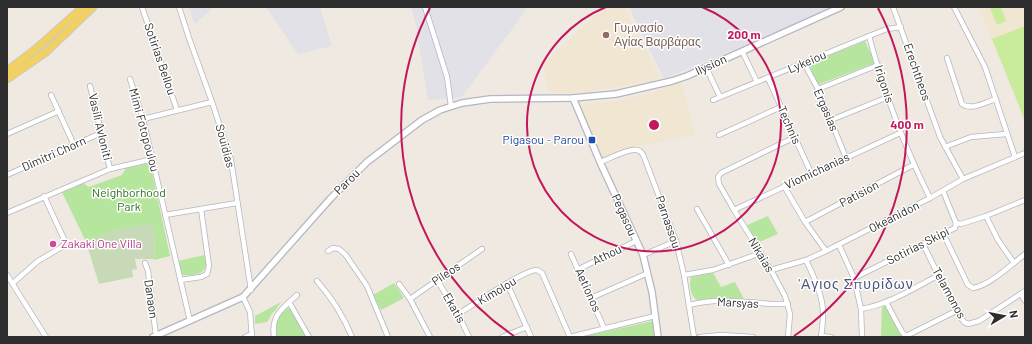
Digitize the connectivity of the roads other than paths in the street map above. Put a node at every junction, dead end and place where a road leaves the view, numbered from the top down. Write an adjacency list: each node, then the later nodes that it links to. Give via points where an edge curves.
1 (83, 7): 16 (main road)
2 (93, 7): 18 (main road, via 46,52)
3 (142, 7): 32 (street, Sotirias Bellou)
4 (179, 7): 29 (street, Souidias)
5 (425, 7): 30 (street, via 447,77)
6 (841, 7): 11 (street, Ilysion)
7 (893, 7): 9 (street, Erechtheos)
8 (954, 7): 27 (street, via 985,67)
9 (901, 27): 10 (street, Lykeiou); 43 (street, Erechtheos)
10 (869, 36): 13 (street, Lykeiou); 14 (street, Irigonis)
11 (742, 50): 15 (street, Ilysion); 20 (street)
12 (947, 58): 27 (street, via 962,104 972,107)
13 (804, 63): 17 (street, Lykeiou); 22 (street, Ergasias)
14 (878, 65): 22 (street); 25 (street, Irigonis)
15 (706, 67): 24 (street); 26 (street, Ilysion, via 672,81 637,90)
16 (7, 71)
17 (768, 78): 20 (street, Lykeiou); 31 (street, Technis)
18 (7, 79)
19 (130, 79): 34 (street, Mimi Fotopoulou)
20 (757, 82): 24 (street, Lykeiou)
21 (90, 86): 36 (street, Vasili Avloniti)
22 (818, 89): 35 (street, Ergasias)
23 (51, 95): 33 (street)
24 (720, 97): 28 (street, Lykeiou)
25 (888, 97): 35 (street); 37 (street, Irigonis)
26 (574, 98): 30 (street, Parou, via 490,100); 48 (street, Pegasou)
27 (996, 99): 39 (street)
28 (713, 100)
29 (212, 102): 32 (street); 59 (street, Souidias, via 231,160)
30 (451, 106): 97 (street, Parou, via 422,120 367,162)
31 (781, 106): 40 (street); 41 (street, Technis)
32 (177, 110): 34 (street)
33 (59, 111): 38 (street); 42 (street)
34 (143, 119): 47 (street, Mimi Fotopoulou)
35 (831, 120): 46 (street, Ergasias)
36 (101, 133): 42 (street, Dimitri Chorn); 50 (street, Vasili Avloniti)
37 (900, 133): 46 (street, Viomichanias); 49 (street, Irigonis)
38 (7, 134)
39 (1006, 134): 43 (street, via 971,137); 45 (street)
40 (719, 135)
41 (794, 137): 51 (street, Technis); 62 (street, Nikaias, via 721,173 718,177 720,184)
42 (74, 145): 52 (street, Dimitri Chorn)
43 (945, 147): 53 (street, Erechtheos)
44 (1025, 153): 45 (street, Okeanidon)
45 (1015, 157): 53 (street, Okeanidon)
46 (846, 158): 51 (street, Viomichanias)
47 (153, 159): 50 (street); 64 (street, Mimi Fotopoulou)
48 (600, 162): 69 (street, Pegasou); 70 (street, Parnassou, via 631,150 641,152)
49 (913, 165): 57 (street, Irigonis); 66 (street, Patision)
50 (110, 169): 56 (street)
51 (811, 173): 54 (street, Viomichanias)
52 (7, 175)
53 (963, 179): 55 (street, Okeanidon)
54 (784, 186): 62 (street, Viomichanias); 66 (street)
55 (943, 191): 57 (street, Okeanidon); 67 (street)
56 (44, 196): 63 (street); 94 (street, via 64,244 38,261)
57 (930, 198): 72 (street, Okeanidon)
58 (1025, 200): 65 (street, Sotirias Skipi)
59 (237, 203): 60 (street); 97 (street, Souidias)
60 (201, 209): 64 (street); 91 (street, via 209,266 206,274 201,277)
61 (697, 209): 83 (street)
62 (734, 210): 76 (street, Nikaias)
63 (7, 212)
64 (165, 215): 91 (street, Mimi Fotopoulou)
65 (986, 216): 67 (street, Sotirias Skipi, via 961,224); 82 (street)
66 (806, 222): 75 (street)
67 (956, 223): 68 (street, Sotirias Skipi, via 955,228)
68 (943, 233): 71 (street, Sotirias Skipi); 82 (street, via 968,285 973,288 998,276)
69 (636, 241): 79 (street, Pegasou); 84 (street, Athou)
70 (676, 241): 79 (street); 88 (street, Parnassou)
71 (923, 244): 89 (street, Telamonos); 90 (street, Sotirias Skipi)
72 (839, 245): 75 (street, Okeanidon); 90 (street)
73 (482, 249): 92 (street, Pileos)
74 (328, 251): 117 (street, via 333,248 345,254 366,286)
75 (826, 251): 80 (street, Okeanidon)
76 (760, 253): 83 (street); 85 (street, Nikaias)
77 (571, 254): 84 (street, Aetionos)
78 (1025, 254): 82 (street)
79 (643, 255): 86 (street, Pegasou)
80 (806, 260): 85 (street, Okeanidon); 133 (street, via 820,292 823,315)
81 (145, 262): 116 (street, Danaon)
82 (1014, 263)
83 (729, 265): 88 (street)
84 (579, 269): 101 (street, Aetionos)
85 (771, 270): 106 (street, Nikaias)
86 (648, 273): 101 (street); 111 (street, Pegasou)
87 (7, 275): 94 (street)
88 (684, 275): 107 (street, Parnassou)
89 (938, 275): 105 (street); 109 (street, Telamonos)
90 (854, 278): 108 (street)
91 (180, 280): 112 (street, Mimi Fotopoulou)
92 (437, 280): 102 (street, Pileos); 110 (street, Ekatis)
93 (317, 281): 122 (street, via 336,304)
94 (13, 283): 118 (street)
95 (399, 284): 102 (street)
96 (507, 284): 110 (street, Kimolou); 113 (street); 127 (street, Kimolou, via 532,271 542,273)
97 (251, 290): 100 (street, Parou)
98 (1023, 293): 103 (street); 109 (street, Telamonos, via 974,323 964,322)
99 (297, 295): 104 (street)
100 (243, 297): 112 (street, Parou); 115 (street, via 250,312)
101 (591, 298): 114 (street, Aetionos)
102 (410, 299): 123 (street)
103 (1025, 300)
104 (289, 302): 120 (street, via 274,319); 121 (street)
105 (886, 302): 108 (street); 109 (street, via 906,336)
106 (788, 304): 107 (street, Marsyas, via 730,300); 132 (street, Nikaias)
107 (689, 305): 129 (street, Parnassou)
108 (861, 309): 135 (street)
109 (956, 311)
110 (458, 314): 124 (street, Ekatis)
111 (655, 316): 114 (street); 128 (street, Pegasou)
112 (190, 321): 116 (street, Parou)
113 (527, 327): 125 (street); 126 (street)
114 (604, 328): 127 (street)
115 (252, 335): 119 (street)
116 (155, 336)
117 (386, 336)
118 (46, 337)
119 (245, 337)
120 (274, 337)
121 (309, 337)
122 (352, 337)
123 (430, 337)
124 (469, 337)
125 (502, 337)
126 (531, 337)
127 (570, 337)
128 (658, 337)
129 (694, 337)
130 (700, 337): 131 (street)
131 (753, 337)
132 (788, 337)
133 (821, 337): 134 (street)
134 (831, 337)
135 (862, 337)

